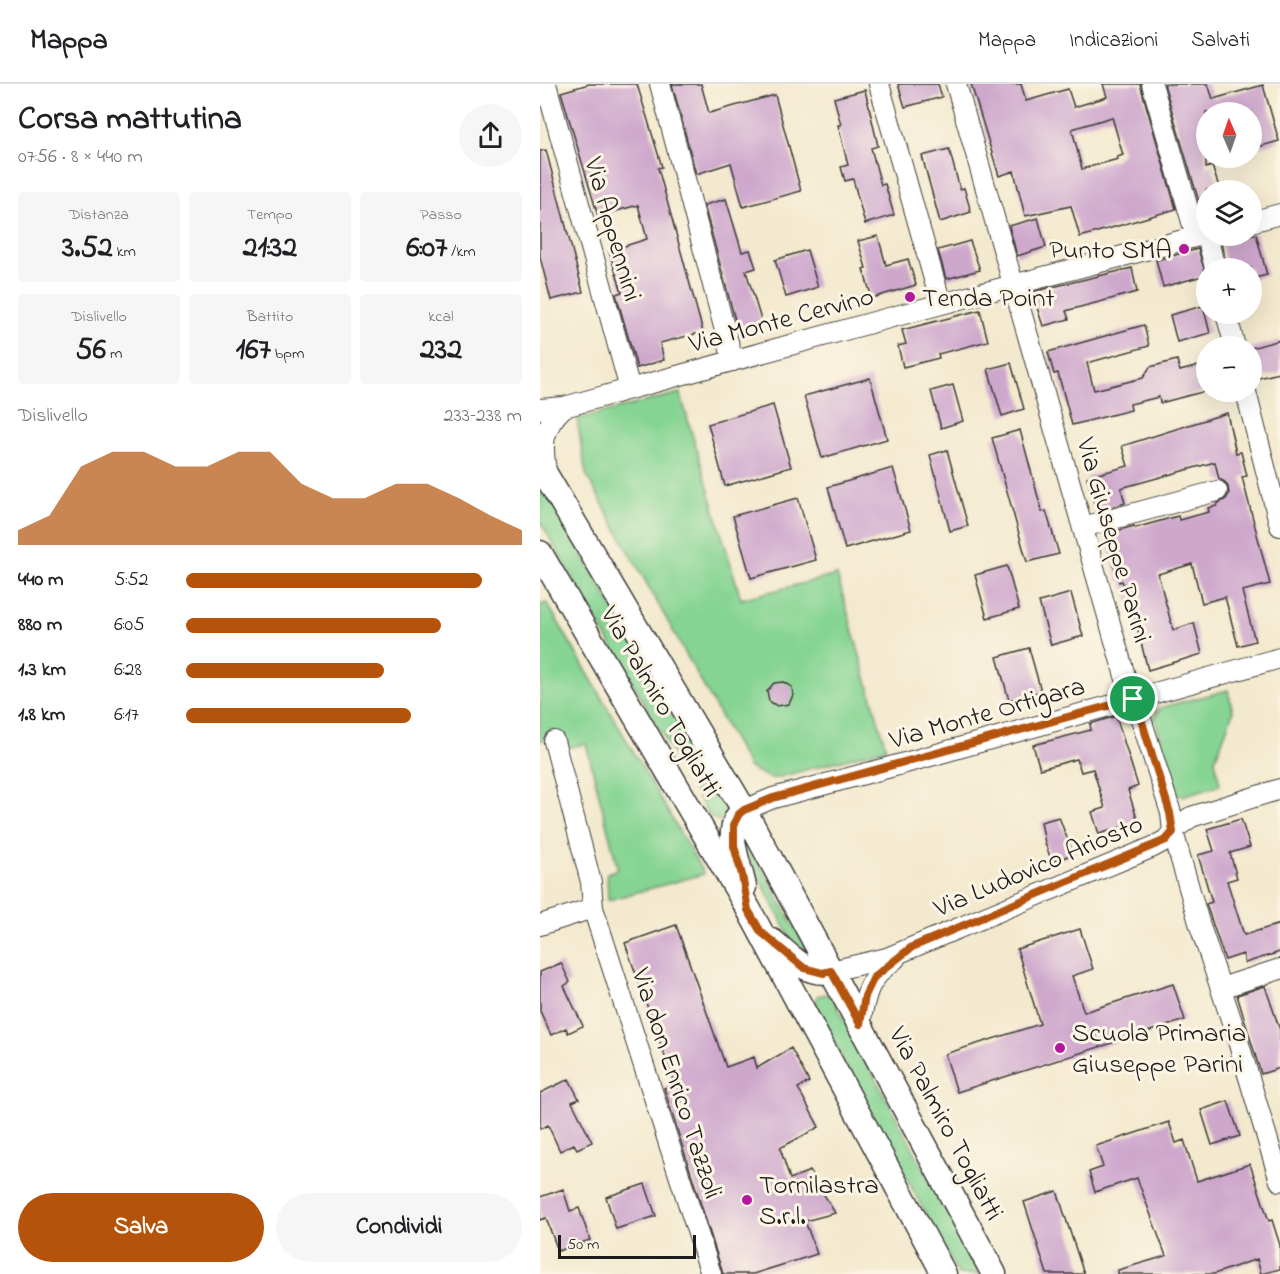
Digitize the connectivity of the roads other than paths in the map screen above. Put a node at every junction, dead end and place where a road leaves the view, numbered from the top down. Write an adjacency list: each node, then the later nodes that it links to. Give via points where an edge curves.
1 (546, 84): 13 (street, Via Appennini)
2 (660, 84): 12 (street)
3 (879, 84): 11 (street)
4 (956, 84): 10 (street, Via Giuseppe Parini)
5 (1152, 84): 6 (street)
6 (1196, 214)
7 (1280, 214): 8 (street)
8 (1262, 219)
9 (1196, 237): 10 (street, Via Monte Cervino)
10 (1013, 284): 11 (street, Via Monte Cervino); 20 (street, Via Giuseppe Parini)
11 (941, 304): 12 (street, Via Monte Cervino)
12 (733, 361): 13 (street, Via Monte Cervino)
13 (630, 389): 15 (street, Via Monte Cervino)
14 (1249, 402): 19 (street)
15 (564, 407): 16 (street, Via Monte Cervino); 17 (street, via 545,431)
16 (540, 409)
17 (543, 471): 27 (street, Via Palmiro Togliatti)
18 (1217, 491): 20 (street)
19 (1280, 526)
20 (1083, 527): 24 (street, Via Giuseppe Parini)
21 (540, 554): 22 (street, Via Palmiro Togliatti)
22 (550, 585): 30 (street, Via Palmiro Togliatti)
23 (1280, 658): 24 (street, Via Monte Ortigara)
24 (1133, 699): 27 (street, Via Monte Ortigara, via 773,798); 28 (street, Via Giuseppe Parini)
25 (554, 741): 29 (street, Via don Enrico Tazzoli, via 591,882)
26 (1280, 789): 28 (street, Via Ludovico Ariosto, via 1191,817)
27 (744, 810): 30 (street, Via Palmiro Togliatti, via 736,819 733,833); 35 (street, Via Palmiro Togliatti)
28 (1173, 832): 33 (street, Via Ludovico Ariosto, via 1153,847); 36 (street, Via Giuseppe Parini)
29 (593, 908): 31 (street); 40 (street, Via don Enrico Tazzoli)
30 (748, 910): 32 (street, Via Palmiro Togliatti)
31 (540, 926)
32 (761, 932): 35 (street, via 804,968); 41 (street, Via Palmiro Togliatti)
33 (912, 947): 35 (street, Via Ludovico Ariosto, via 877,961); 37 (street, Via Ludovico Ariosto, via 874,977 865,996)
34 (1280, 969): 36 (street)
35 (831, 971): 37 (street, Via Palmiro Togliatti)
36 (1221, 988): 38 (street, Via Giuseppe Parini)
37 (860, 1024): 42 (street, Via Palmiro Togliatti)
38 (1275, 1149): 39 (street, Via Giuseppe Parini)
39 (1280, 1181)
40 (711, 1274)
41 (944, 1274)
42 (994, 1274)

